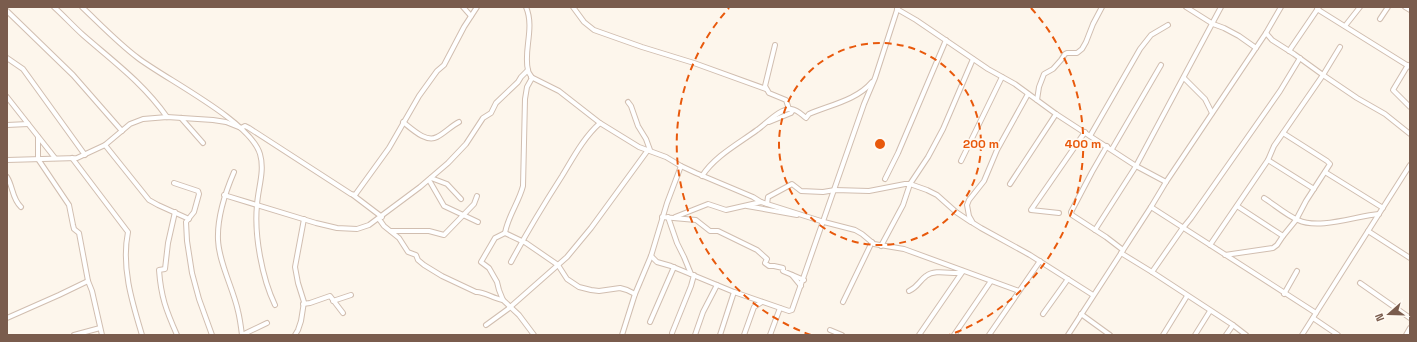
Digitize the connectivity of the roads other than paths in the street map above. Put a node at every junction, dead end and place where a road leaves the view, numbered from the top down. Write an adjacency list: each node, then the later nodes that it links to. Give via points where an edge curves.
1 (54, 7): 51 (street, via 134,78)
2 (82, 7): 58 (street, via 138,58)
3 (463, 7): 18 (street)
4 (477, 7): 18 (street)
5 (526, 7): 36 (street, via 529,32)
6 (573, 7): 42 (street, via 594,30)
7 (1102, 7): 45 (street, via 1082,48 1077,53 1064,54 1053,69 1044,74)
8 (1186, 7): 20 (street)
9 (1221, 7): 20 (street)
10 (1281, 7): 23 (street)
11 (1360, 7): 22 (street)
12 (1388, 7): 19 (street)
13 (1405, 7): 16 (street)
14 (898, 8): 24 (street); 40 (street)
15 (1318, 8): 22 (street); 30 (street)
16 (1410, 10)
17 (7, 11): 59 (street, via 73,75)
18 (471, 16): 53 (street, via 444,65 437,71)
19 (1380, 19)
20 (1213, 24): 29 (street, via 1229,30); 41 (street)
21 (1168, 25): 63 (street, via 1151,35 1140,49)
22 (1345, 26): 35 (street)
23 (1266, 33): 25 (street); 26 (street)
24 (946, 40): 33 (street); 87 (street)
25 (1272, 40): 26 (street); 30 (street)
26 (1259, 42): 29 (street)
27 (774, 45): 42 (street, via 765,82)
28 (1340, 47): 37 (street)
29 (1256, 48): 49 (street)
30 (1289, 51): 32 (street)
31 (7, 58): 70 (street, via 23,69)
32 (1300, 58): 37 (street); 123 (street, via 1280,91)
33 (974, 60): 39 (street); 90 (street, via 943,129 928,158)
34 (1161, 65): 68 (street)
35 (1409, 66): 47 (street, via 1393,90)
36 (528, 70): 38 (street); 86 (street, via 496,103 491,113 482,118 466,144)
37 (1323, 75): 61 (street); 62 (street, via 1382,112)
38 (532, 77): 55 (street, via 559,91); 127 (street, via 525,99 523,186 507,222)
39 (1002, 77): 43 (street); 76 (street)
40 (875, 78): 48 (street, via 866,89 809,114 806,118 797,110); 93 (street)
41 (1184, 78): 49 (street, via 1205,99); 79 (street)
42 (766, 90): 48 (street, via 786,100)
43 (1028, 94): 45 (street); 122 (street, via 984,180 969,200 967,211)
44 (7, 97): 56 (street)
45 (1037, 100): 50 (street)
46 (628, 102): 69 (street)
47 (1410, 107)
48 (791, 110): 80 (street, via 770,118)
49 (1212, 113): 88 (street)
50 (1056, 114): 60 (street); 91 (street)
51 (167, 117): 52 (street); 59 (street, via 143,119 130,124)
52 (181, 118): 58 (street, via 226,122); 65 (street)
53 (403, 122): 54 (street, via 430,139); 97 (street, via 389,148)
54 (459, 122)
55 (600, 123): 69 (street); 129 (street, via 576,153)
56 (28, 124): 57 (street); 64 (street)
57 (7, 125)
58 (241, 128): 97 (street, via 249,128); 102 (street, via 256,146 262,160)
59 (122, 131): 66 (street)
60 (1085, 132): 63 (street); 110 (street, via 1031,210)
61 (1283, 133): 75 (street); 82 (street, via 1329,162 1330,165)
62 (1410, 134)
63 (1090, 136): 67 (street)
64 (38, 137): 71 (street); 73 (street)
65 (203, 143)
66 (105, 145): 70 (street); 109 (street, via 149,200)
67 (1107, 146): 68 (street); 124 (street, via 1071,212)
68 (1112, 149): 79 (street)
69 (649, 150): 78 (street); 139 (street, via 581,242)
70 (85, 155): 72 (street)
71 (55, 158): 72 (street); 73 (street)
72 (72, 158): 187 (street, via 128,232 125,261 132,303)
73 (38, 159): 74 (street); 148 (street, via 69,205 74,229 80,233)
74 (7, 160)
75 (1268, 160): 92 (street); 106 (street)
76 (961, 161)
77 (1410, 165): 108 (street)
78 (681, 166): 83 (street); 114 (street)
79 (1136, 166): 88 (street); 124 (street)
80 (706, 171): 83 (street); 84 (street)
81 (234, 172): 94 (street)
82 (1325, 172): 92 (street); 108 (street)
83 (696, 174): 84 (street)
84 (702, 176): 101 (street)
85 (7, 177): 96 (street)
86 (430, 179): 100 (street, via 446,184); 111 (street, via 444,206); 115 (street)
87 (885, 179)
88 (1166, 182): 107 (street)
89 (174, 183): 117 (street, via 198,191 194,212)
90 (910, 184): 93 (street, via 869,191); 122 (street, via 937,195 956,212); 132 (street, via 903,205)
91 (1010, 184)
92 (1314, 189): 119 (street)
93 (835, 190): 103 (street, via 801,191 792,184 768,197); 121 (street)
94 (224, 194): 102 (street); 190 (street, via 218,241 238,311)
95 (7, 195): 96 (street)
96 (13, 195): 104 (street)
97 (354, 195): 115 (street)
98 (477, 196): 111 (street, via 474,204)
99 (1264, 198): 119 (street)
100 (461, 199)
101 (761, 202): 103 (street); 105 (street)
102 (257, 204): 118 (street); 166 (street, via 258,243 269,292)
103 (767, 204): 112 (street)
104 (21, 206)
105 (746, 206): 112 (street, via 799,216); 116 (street, via 726,210 708,204)
106 (1237, 206): 128 (street); 131 (street)
107 (1150, 207): 123 (street); 133 (street)
108 (1383, 208): 113 (street)
109 (175, 212): 117 (street); 188 (street, via 165,269 159,270 160,289 166,311)
110 (1060, 213)
111 (462, 214): 120 (street); 125 (street, via 444,235 429,231)
112 (802, 214): 121 (street)
113 (1379, 214): 119 (street, via 1324,223 1308,224); 126 (street)
114 (663, 215): 116 (street); 135 (street)
115 (380, 218): 118 (street, via 363,228 351,229); 125 (street)
116 (671, 218): 144 (street, via 677,243); 145 (street, via 694,220 710,231 718,231 757,250 767,259 765,263 769,266 783,268 783,271)
117 (189, 219): 189 (street, via 186,222 186,229 192,273)
118 (304, 219): 165 (street, via 295,267)
119 (1296, 220): 128 (street)
120 (478, 222)
121 (824, 222): 130 (street, via 859,232); 147 (street)
122 (974, 223): 138 (street)
123 (1182, 229): 131 (street); 143 (street)
124 (1095, 230): 133 (street)
125 (391, 231): 161 (street, via 408,252 416,255 421,262 442,276 476,292)
126 (1368, 231): 136 (street); 171 (street)
127 (505, 233): 129 (street); 161 (street, via 495,238 481,262 489,268)
128 (1283, 236): 134 (street, via 1273,248)
129 (522, 241): 137 (street); 139 (street)
130 (872, 242): 132 (street); 164 (street)
131 (1210, 245): 134 (street)
132 (880, 246): 142 (street, via 904,249)
133 (1122, 252): 143 (street); 159 (street)
134 (1225, 255): 157 (street)
135 (651, 256): 140 (street, via 657,262); 156 (street)
136 (1410, 258)
137 (511, 262)
138 (1040, 262): 146 (street); 154 (street)
139 (558, 265): 156 (street, via 567,279 579,287 599,291 620,288); 167 (street)
140 (674, 267): 144 (street); 177 (street)
141 (1297, 271): 157 (street)
142 (962, 272): 149 (street); 153 (street, via 930,274); 199 (street)
143 (1152, 272): 160 (street)
144 (692, 275): 151 (street); 184 (street, via 691,286)
145 (792, 275): 147 (street); 152 (street)
146 (1068, 279): 159 (street); 172 (street)
147 (804, 280): 152 (street)
148 (88, 281): 174 (street); 181 (street)
149 (991, 282): 154 (street); 200 (street)
150 (1360, 283): 176 (street)
151 (717, 285): 155 (street); 194 (street)
152 (801, 286): 168 (street, via 792,310)
153 (909, 291)
154 (1020, 291): 201 (street)
155 (734, 292): 163 (street); 195 (street)
156 (635, 294): 193 (street)
157 (1284, 294): 171 (street)
158 (350, 295): 162 (street)
159 (1094, 295): 173 (street)
160 (1187, 296): 169 (street); 204 (street)
161 (504, 300): 167 (street)
162 (333, 301): 165 (street, via 332,297 328,296); 170 (street)
163 (762, 302): 168 (street); 196 (street, via 754,307)
164 (843, 302)
165 (303, 304): 191 (street, via 301,321)
166 (275, 306)
167 (511, 306): 179 (street); 192 (street)
168 (780, 308): 197 (street)
169 (1210, 310): 180 (street); 205 (street)
170 (343, 313)
171 (1316, 313): 175 (street)
172 (1043, 314)
173 (1081, 314): 202 (street); 203 (street)
174 (7, 318)
175 (1313, 318): 208 (street); 209 (street)
176 (1410, 318)
177 (650, 322)
178 (267, 323): 190 (street)
179 (486, 325)
180 (1233, 325): 206 (street); 207 (street)
181 (100, 328): 185 (street); 186 (street)
182 (1410, 328): 210 (street)
183 (830, 330): 198 (street)
184 (672, 333)
185 (74, 335)
186 (102, 335)
187 (142, 335)
188 (177, 335)
189 (212, 335)
190 (242, 335)
191 (295, 335)
192 (534, 335)
193 (622, 335)
194 (695, 335)
195 (720, 335)
196 (744, 335)
197 (770, 335)
198 (842, 335)
199 (919, 335)
200 (954, 335)
201 (989, 335)
202 (1068, 335)
203 (1110, 335)
204 (1163, 335)
205 (1195, 335)
206 (1226, 335)
207 (1246, 335)
208 (1302, 335)
209 (1338, 335)
210 (1406, 335)

